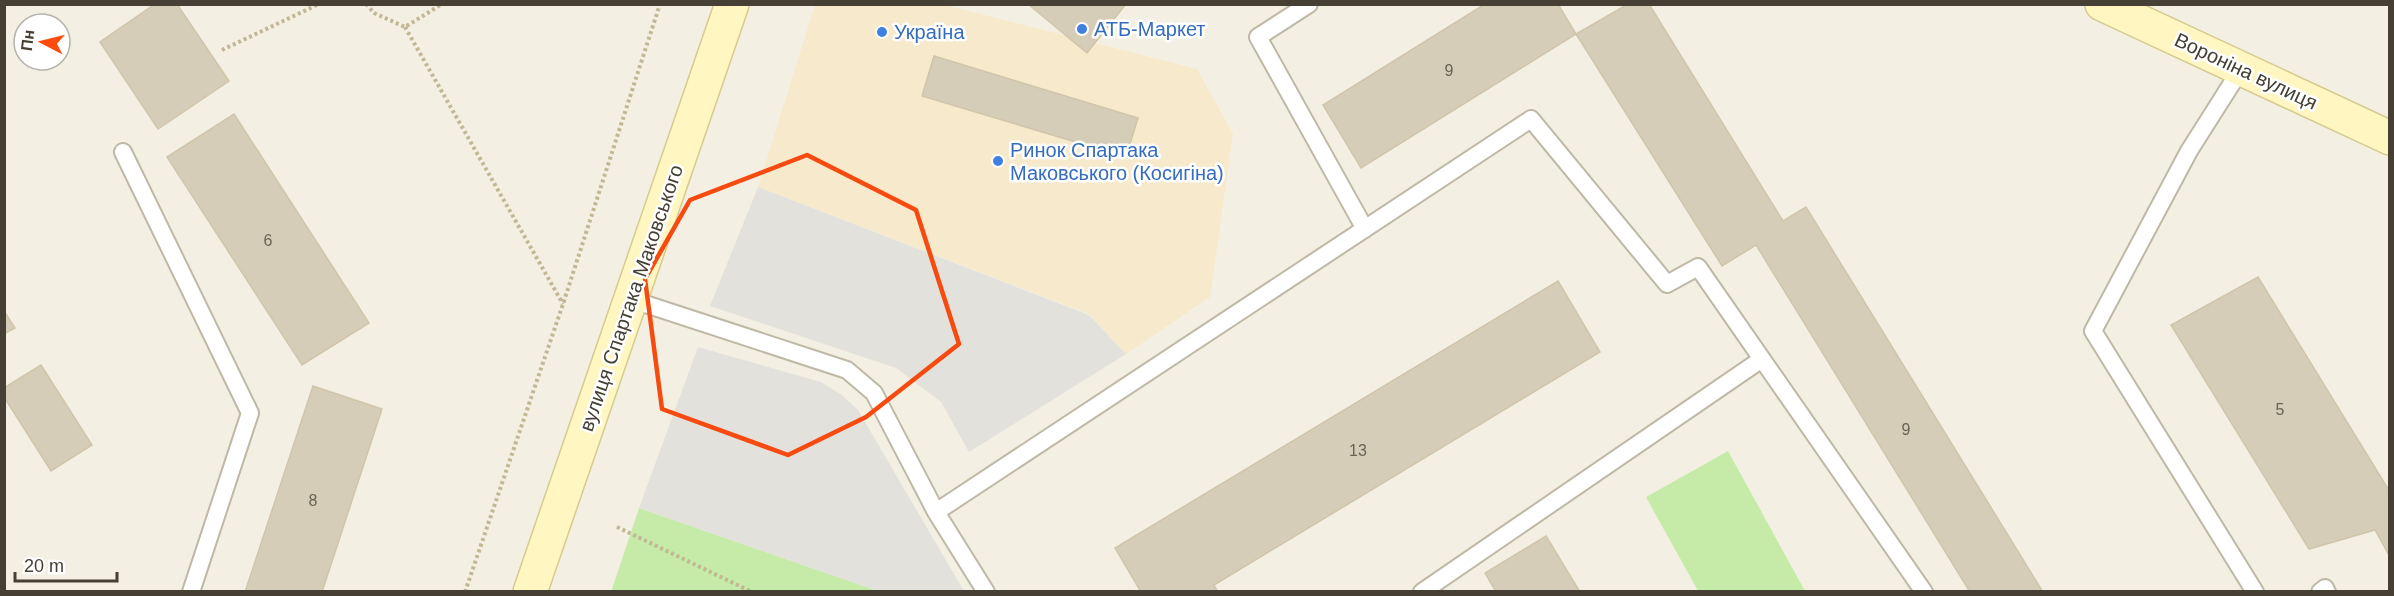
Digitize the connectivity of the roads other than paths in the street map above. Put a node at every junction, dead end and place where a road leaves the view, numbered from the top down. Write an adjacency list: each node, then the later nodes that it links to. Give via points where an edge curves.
1 (732, 4): 8 (street, вулиця Спартака Маковського)
2 (1309, 4): 7 (lane, via 1258,37)
3 (2102, 4): 4 (street, Вороніна вулиця)
4 (2241, 69): 5 (street, Вороніна вулиця); 16 (lane, via 2189,151 2093,330)
5 (2390, 138)
6 (123, 153): 11 (lane, via 250,413)
7 (1365, 229): 9 (lane, via 1531,119 1667,284 1698,267); 10 (lane)
8 (630, 299): 10 (lane, via 847,370 874,393); 12 (street, вулиця Спартака Маковського)
9 (1762, 359): 14 (lane); 15 (lane)
10 (936, 512): 13 (lane)
11 (191, 591)
12 (530, 591)
13 (986, 591)
14 (1422, 591)
15 (1924, 591)
16 (2255, 591)
17 (2320, 591): 18 (lane)
18 (2327, 591)

